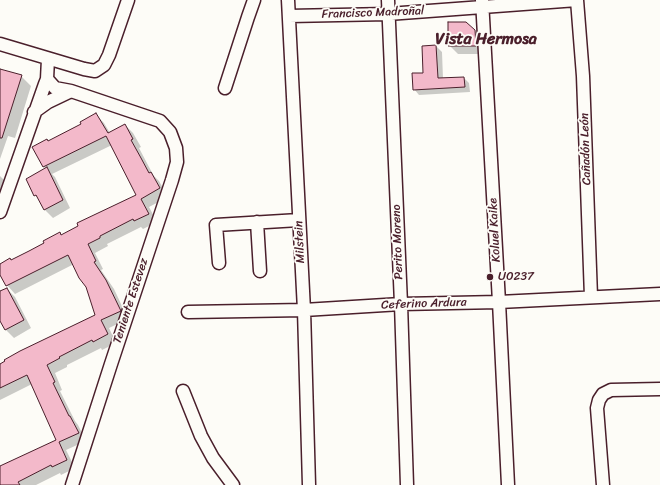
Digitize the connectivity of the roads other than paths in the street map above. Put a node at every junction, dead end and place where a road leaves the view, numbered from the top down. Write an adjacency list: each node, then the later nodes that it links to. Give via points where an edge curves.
1 (128, 0): 10 (street, via 104,65 95,71)
2 (254, 0): 12 (street)
3 (288, 0): 8 (street, Milstein)
4 (388, 0): 7 (street, Perito Moreno)
5 (577, 0): 6 (street, Francisco Madroñal); 21 (street, Cañadón León, via 583,76)
6 (482, 3): 7 (street, Francisco Madroñal); 22 (street, Koluel Kaike)
7 (388, 14): 8 (street, Francisco Madroñal); 23 (street, Perito Moreno)
8 (289, 16): 16 (street, Milstein)
9 (0, 44): 10 (street)
10 (48, 59): 11 (street)
11 (47, 79): 13 (street, via 55,88); 14 (street)
12 (225, 88)
13 (71, 91): 14 (street); 28 (street, Teniente Estevez, via 160,121 170,132 176,148 177,162)
14 (34, 112): 15 (street)
15 (0, 212)
16 (299, 220): 17 (street); 24 (street, Milstein)
17 (257, 222): 18 (street, via 216,225); 19 (street)
18 (219, 263)
19 (260, 271)
20 (660, 294): 21 (street, Ceferino Ardura)
21 (591, 297): 22 (street, Ceferino Ardura)
22 (499, 302): 23 (street, Ceferino Ardura); 32 (street, Koluel Kaike)
23 (401, 304): 24 (street, Ceferino Ardura); 31 (street, Perito Moreno)
24 (304, 310): 25 (street, Ceferino Ardura); 30 (street, Milstein)
25 (188, 312)
26 (660, 389): 33 (street, via 612,390 598,400)
27 (183, 391): 29 (street, via 212,458)
28 (72, 485)
29 (233, 485)
30 (309, 485)
31 (407, 485)
32 (508, 485)
33 (603, 485)

